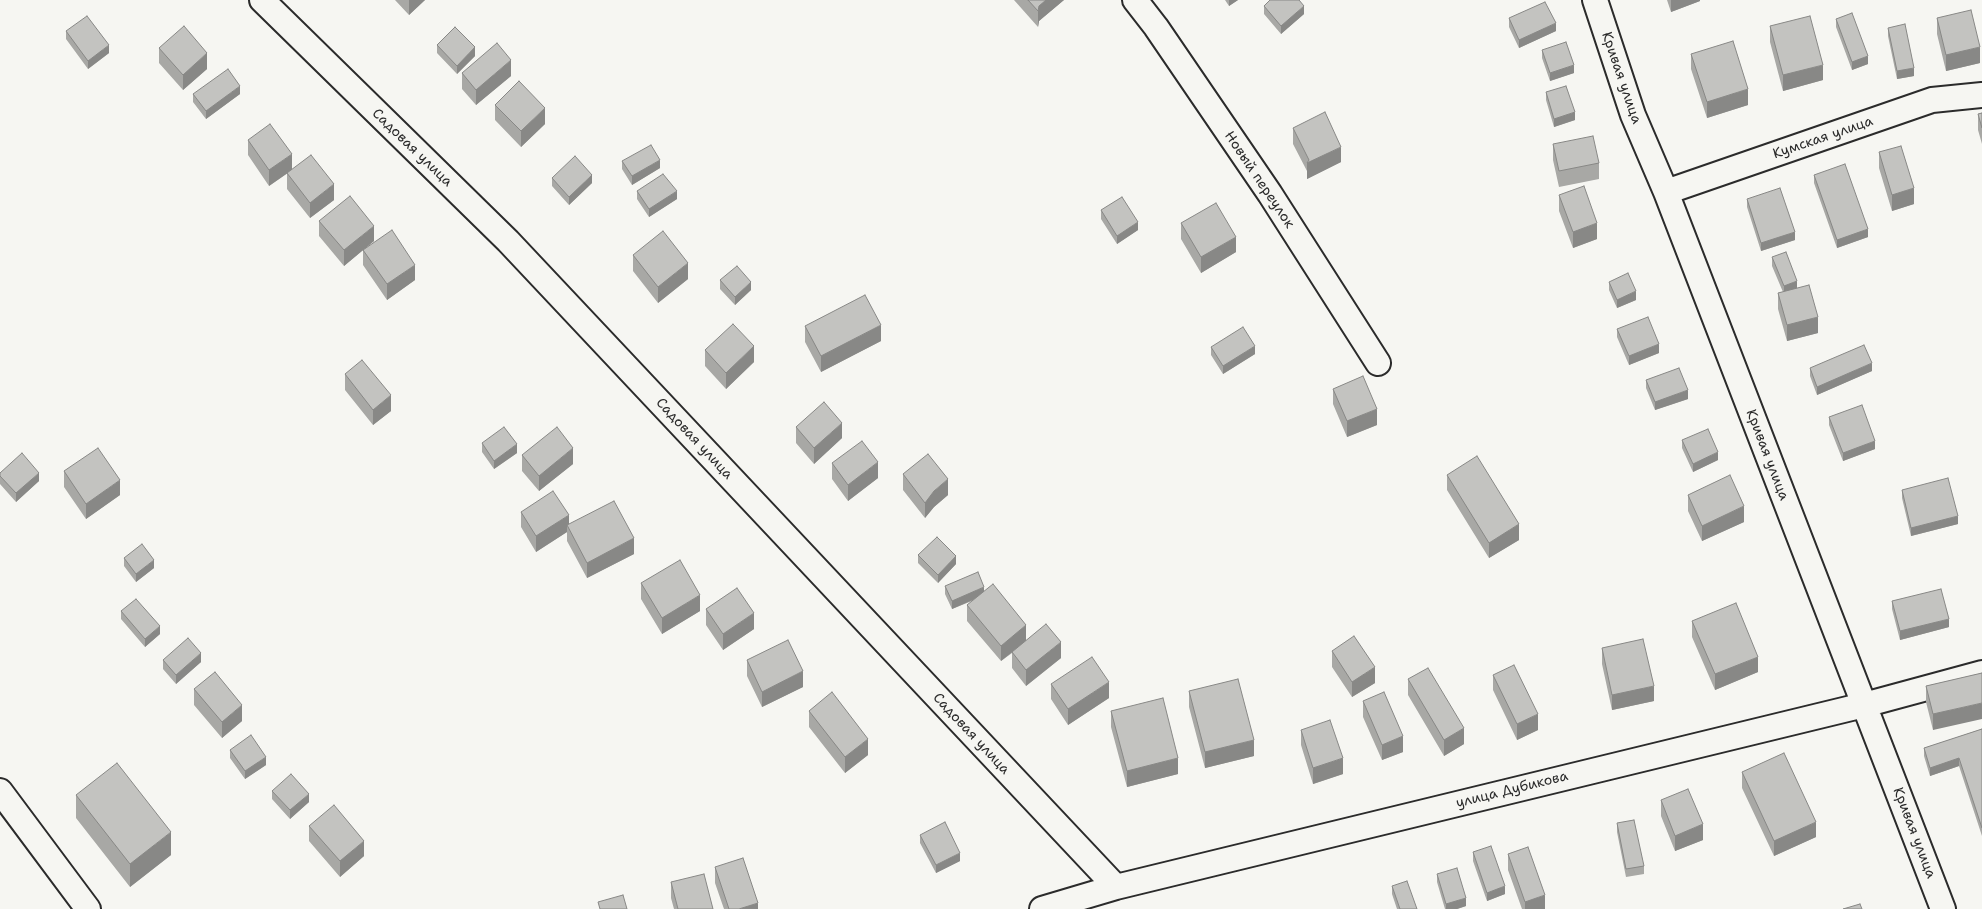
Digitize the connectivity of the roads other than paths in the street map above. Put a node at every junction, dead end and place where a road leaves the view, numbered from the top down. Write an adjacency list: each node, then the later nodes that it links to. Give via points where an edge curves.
1 (262, 0): 10 (street, Садовая улица, via 508,242)
2 (1135, 0): 6 (street, Новый переулок, via 1270,194)
3 (1595, 0): 5 (street, Кривая улица, via 1633,115)
4 (1982, 95): 5 (street, Кумская улица, via 1932,100)
5 (1666, 192): 8 (street, Кривая улица)
6 (1378, 363)
7 (1982, 674): 8 (street, улица Дубикова)
8 (1864, 705): 10 (street, улица Дубикова); 13 (street, Кривая улица)
9 (0, 791): 11 (street)
10 (1116, 887): 12 (street, улица Дубикова)
11 (88, 909)
12 (1042, 909)
13 (1943, 909)

